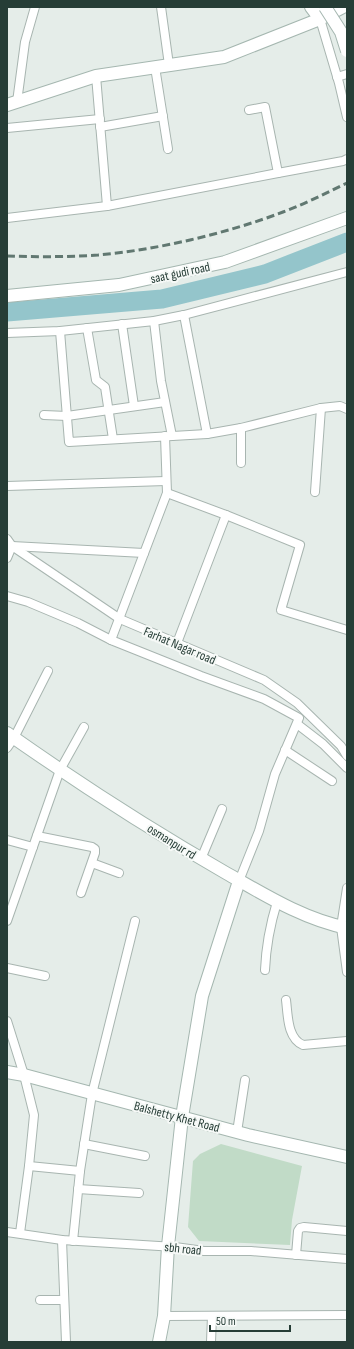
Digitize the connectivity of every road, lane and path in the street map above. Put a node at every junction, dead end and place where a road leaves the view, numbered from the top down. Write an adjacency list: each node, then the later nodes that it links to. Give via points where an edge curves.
1 (35, 7): 14 (street)
2 (161, 7): 9 (street)
3 (311, 7): 7 (street)
4 (325, 7): 8 (street, bridge, via 341,32)
5 (343, 7): 6 (street); 7 (street)
6 (347, 14)
7 (320, 19): 9 (street, via 224,56); 13 (street)
8 (347, 51)
9 (169, 65): 10 (street)
10 (155, 67): 12 (street); 16 (street)
11 (347, 74): 13 (street)
12 (96, 76): 14 (street); 18 (street)
13 (337, 77): 17 (street)
14 (12, 104)
15 (249, 110): 22 (street, via 265,107)
16 (163, 116): 18 (street); 20 (street)
17 (347, 118)
18 (100, 123): 19 (street); 23 (street)
19 (7, 128)
20 (168, 149)
21 (347, 159): 22 (street, via 343,162)
22 (278, 173): 23 (street)
23 (107, 206): 24 (street)
24 (7, 218)
25 (347, 218): 27 (street, saat gudi road, via 225,262 119,285)
26 (347, 272): 28 (street)
27 (7, 296)
28 (184, 315): 29 (street); 42 (street)
29 (154, 321): 30 (street); 34 (street)
30 (122, 324): 31 (street); 35 (street)
31 (87, 328): 32 (street); 38 (street, via 96,380 105,387)
32 (60, 331): 33 (street); 40 (street)
33 (7, 333)
34 (165, 402): 35 (street); 43 (street)
35 (134, 406): 38 (street)
36 (321, 408): 37 (street, via 340,406); 41 (street); 48 (street)
37 (347, 409)
38 (109, 410): 40 (street); 44 (street)
39 (44, 415): 40 (street)
40 (67, 416): 44 (street, via 69,442)
41 (240, 428): 42 (street); 45 (street)
42 (207, 434): 43 (street)
43 (169, 436): 44 (street); 46 (street)
44 (113, 439)
45 (242, 463)
46 (166, 481): 47 (street); 49 (street)
47 (7, 486)
48 (315, 492)
49 (167, 493): 50 (street); 52 (street)
50 (226, 515): 56 (street, via 300,545 281,610); 58 (street)
51 (10, 542): 52 (street); 53 (street); 55 (street, Farhat Nagar road)
52 (144, 553): 55 (street)
53 (7, 558)
54 (7, 596): 57 (street, via 71,620)
55 (120, 619): 57 (street); 58 (street, Farhat Nagar road)
56 (347, 630)
57 (111, 640): 60 (street, via 264,699 298,718)
58 (177, 643): 64 (street, Farhat Nagar road, via 264,680 297,702 341,746)
59 (48, 671): 62 (street)
60 (297, 724): 63 (street); 65 (street, via 324,744)
61 (84, 727): 66 (street)
62 (9, 740): 66 (street, osmanpur rd)
63 (285, 750): 67 (street); 75 (street)
64 (347, 756)
65 (347, 768)
66 (60, 770): 69 (street); 72 (street, osmanpur rd)
67 (332, 781)
68 (222, 809): 72 (street)
69 (37, 836): 71 (street); 73 (street, via 92,847 95,849)
70 (7, 840): 71 (street)
71 (33, 847): 80 (street)
72 (201, 859): 75 (street, osmanpur rd)
73 (92, 863): 74 (street); 77 (street)
74 (119, 872)
75 (240, 881): 78 (street, osmanpur rd); 93 (street, via 202,996)
76 (347, 888): 81 (street)
77 (81, 893)
78 (277, 902): 81 (street, osmanpur rd); 83 (street, via 266,944)
79 (135, 920): 92 (street)
80 (7, 921)
81 (344, 928): 84 (street)
82 (7, 968): 85 (street)
83 (265, 970)
84 (347, 972)
85 (45, 976)
86 (286, 1000): 88 (street, via 291,1031 298,1043)
87 (7, 1024): 90 (street)
88 (347, 1041)
89 (7, 1072): 90 (street, Balshetty Khet Road)
90 (24, 1075): 92 (street, Balshetty Khet Road); 98 (street, via 34,1115)
91 (244, 1080): 94 (street)
92 (92, 1094): 93 (street, Balshetty Khet Road); 95 (street)
93 (182, 1117): 94 (street, Balshetty Khet Road); 107 (street)
94 (237, 1132): 97 (street, Balshetty Khet Road)
95 (84, 1144): 96 (street); 99 (street)
96 (145, 1156)
97 (347, 1157)
98 (29, 1166): 99 (street); 104 (street)
99 (80, 1171): 100 (street)
100 (78, 1189): 101 (street); 106 (street)
101 (139, 1193)
102 (347, 1231): 108 (street, via 300,1228)
103 (7, 1232): 104 (street, sbh road)
104 (20, 1234): 105 (street, sbh road)
105 (62, 1240): 106 (street, sbh road); 111 (street)
106 (73, 1241): 107 (street, sbh road)
107 (168, 1246): 108 (street, sbh road, via 204,1251 251,1251); 113 (street)
108 (296, 1255): 109 (street, sbh road)
109 (347, 1259)
110 (40, 1300): 111 (street)
111 (64, 1300): 115 (street)
112 (347, 1315): 114 (street)
113 (164, 1316): 114 (street); 116 (street)
114 (212, 1316): 117 (street)
115 (66, 1342)
116 (159, 1342)
117 (211, 1342)

